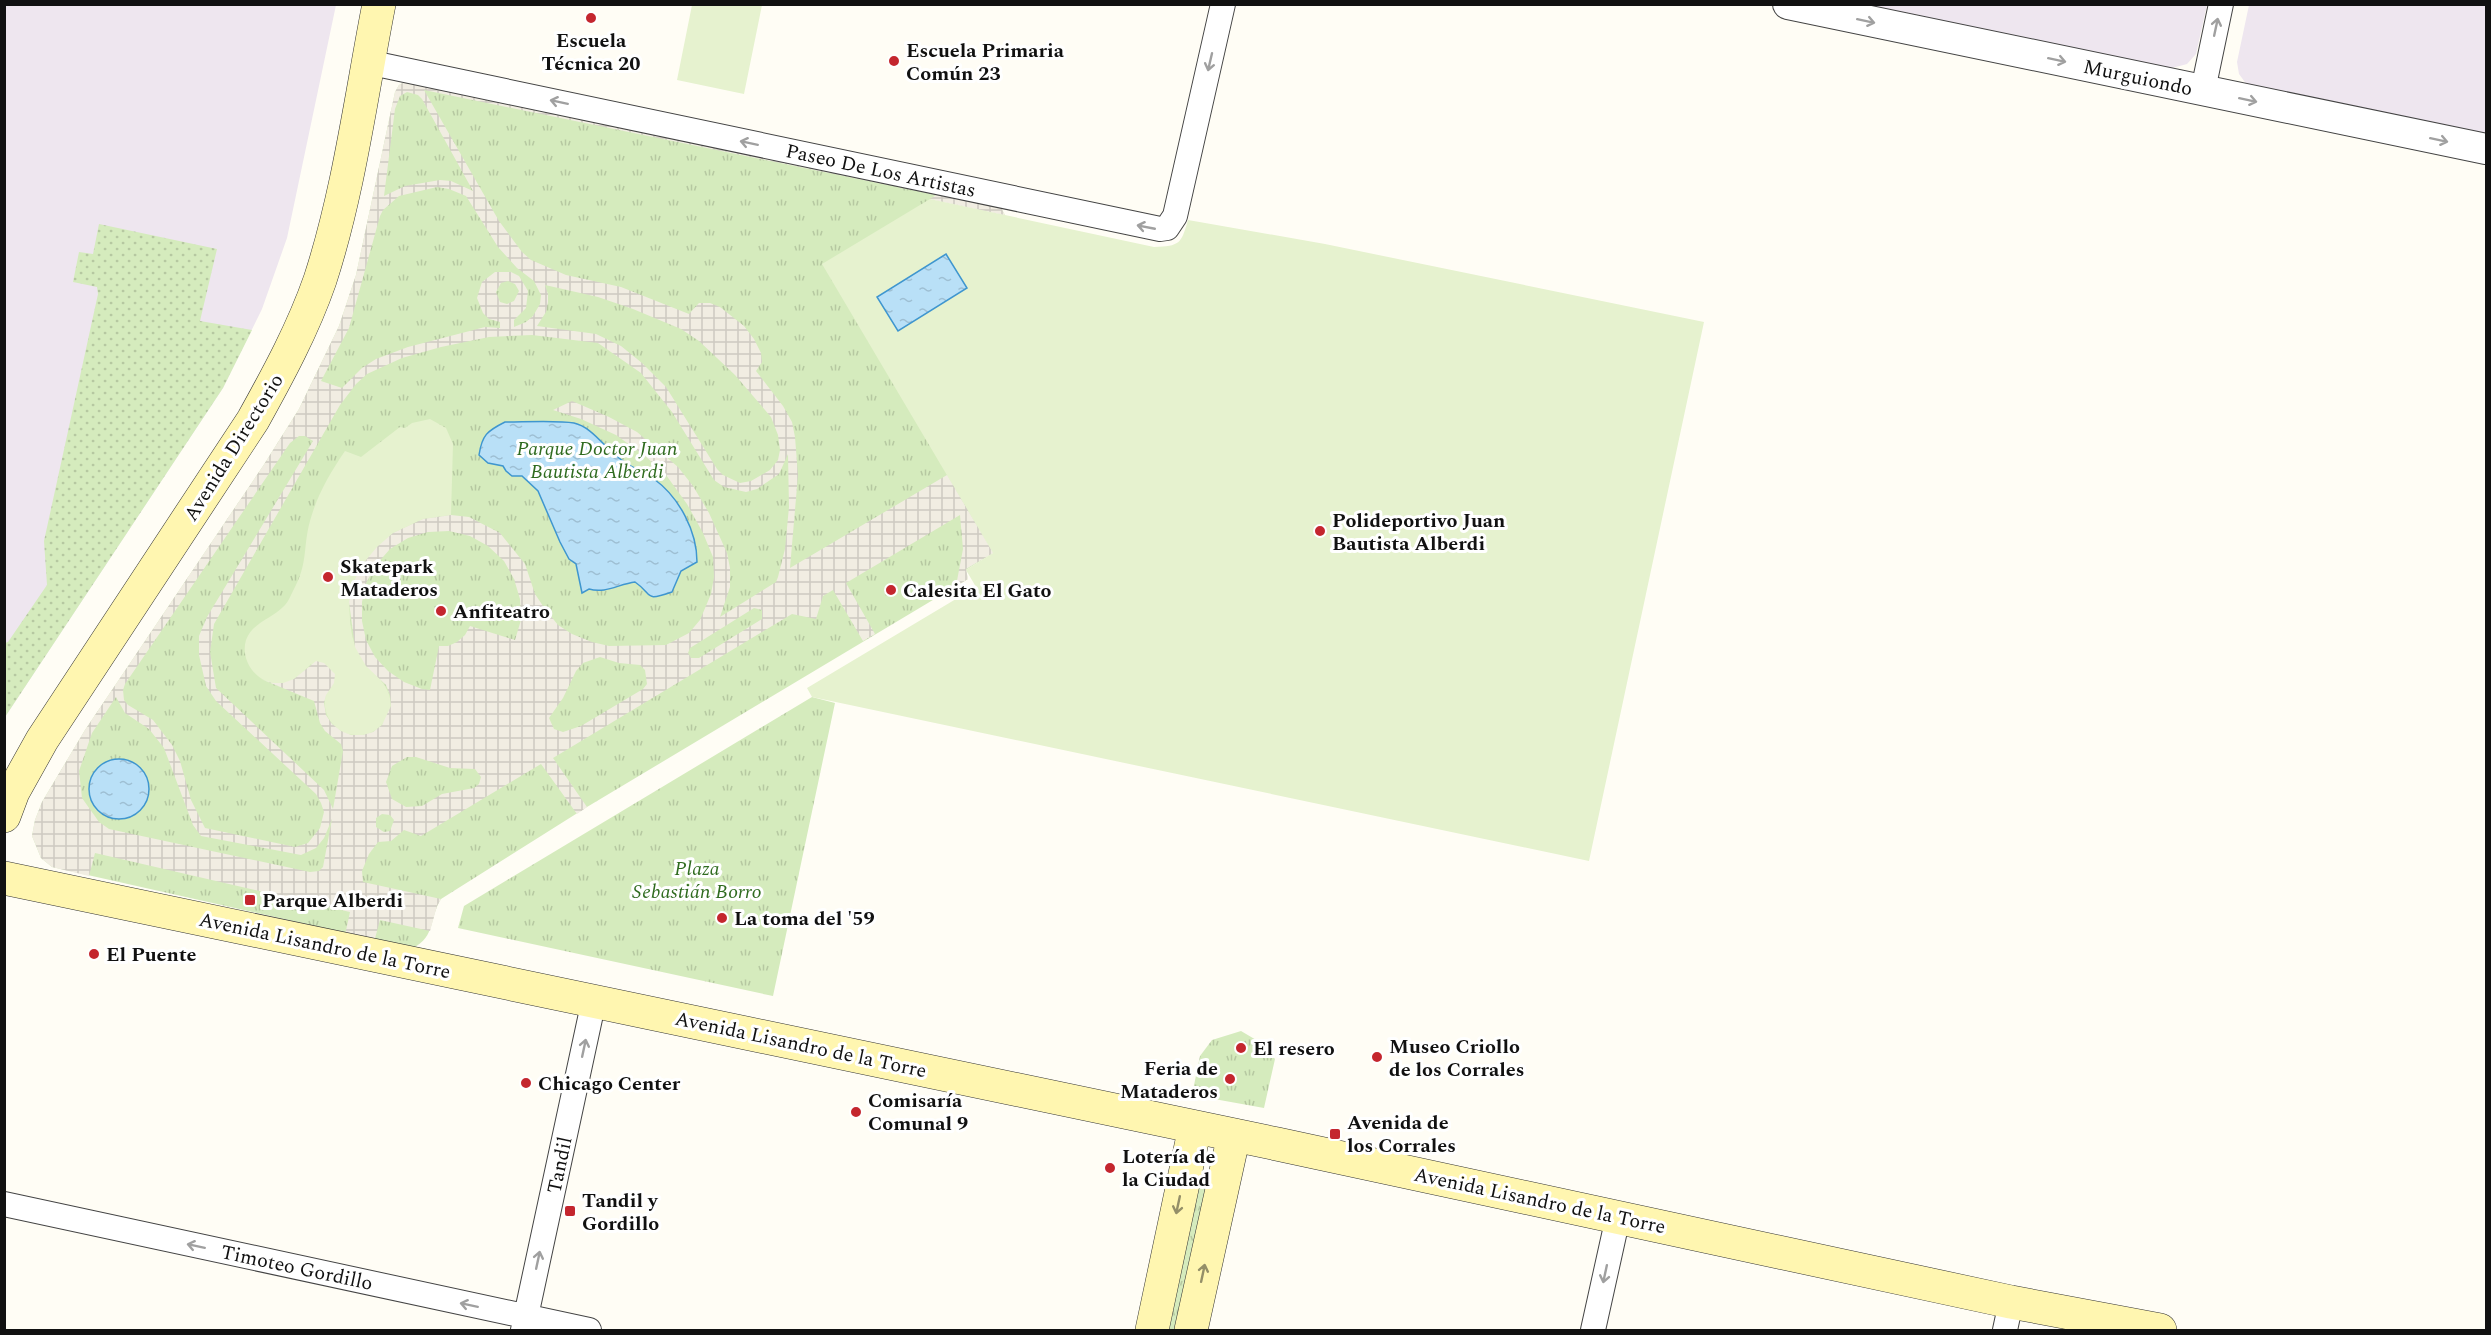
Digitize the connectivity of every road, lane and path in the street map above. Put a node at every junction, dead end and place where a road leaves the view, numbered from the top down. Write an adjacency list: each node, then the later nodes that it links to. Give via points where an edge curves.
1 (379, 4): 5 (main road, Avenida Directorio)
2 (1223, 4): 5 (street, Paseo De Los Artistas, one-way to 5, via 1175,216 1167,228 1160,229)
3 (2221, 4): 6 (street, one-way to 3)
4 (1793, 5): 6 (street, Murguiondo, one-way to 6)
5 (368, 62): 8 (main road, Avenida Directorio, via 341,207 319,282 284,366 253,420 42,740)
6 (2203, 90): 7 (street, Murguiondo, one-way to 7)
7 (2487, 150)
8 (4, 816)
9 (4, 878): 10 (main road, Avenida Lisandro de la Torre)
10 (594, 1000): 11 (main road, Avenida Lisandro de la Torre); 16 (street, Tandil, one-way to 10)
11 (1195, 1127): 12 (main road, Avenida Lisandro de la Torre); 18 (main road, one-way to 18)
12 (1234, 1135): 14 (main road, Avenida Lisandro de la Torre); 19 (main road, one-way to 12)
13 (4, 1204): 16 (street, Timoteo Gordillo, one-way to 13)
14 (1617, 1217): 15 (main road, Avenida Lisandro de la Torre); 20 (street, one-way to 20)
15 (2008, 1316): 21 (main road, Avenida Lisandro de la Torre)
16 (525, 1324): 17 (street, Timoteo Gordillo)
17 (589, 1330)
18 (1152, 1330)
19 (1191, 1330)
20 (1593, 1330)
21 (2160, 1330)

